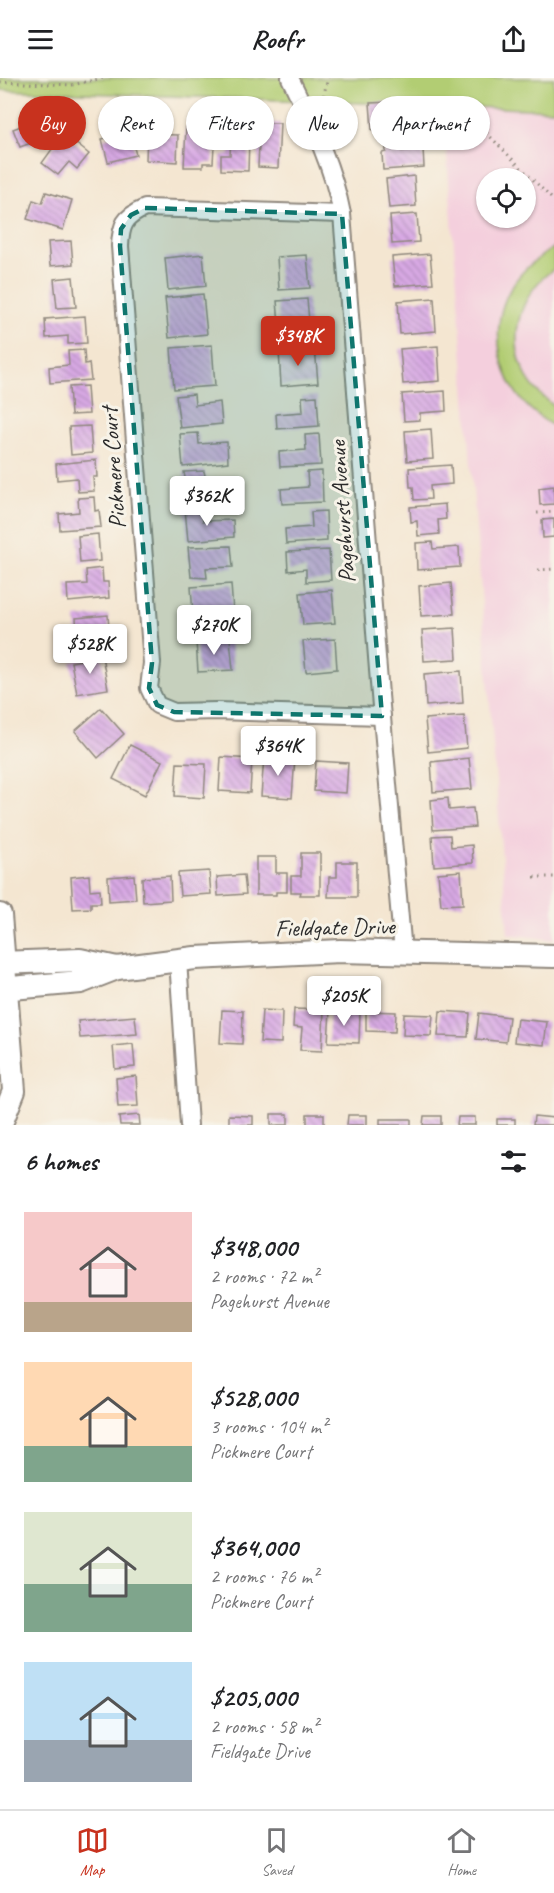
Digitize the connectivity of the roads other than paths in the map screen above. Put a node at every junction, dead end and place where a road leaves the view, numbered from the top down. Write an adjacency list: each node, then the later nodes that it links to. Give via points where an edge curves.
1 (290, 78): 2 (street, Pagehurst Avenue, via 338,189)
2 (342, 214): 3 (street, Pagehurst Avenue); 3 (street, Pickmere Court, via 145,208 131,214 121,229 152,663 149,687 157,705 174,712)
3 (382, 716): 5 (street, Pagehurst Avenue)
4 (0, 915): 8 (street)
5 (403, 952): 6 (street, Fieldgate Drive); 7 (street, Fieldgate Drive, via 340,951)
6 (554, 957)
7 (178, 960): 9 (street, Fieldgate Drive); 12 (street)
8 (2, 963): 9 (street, Fieldgate Drive, via 80,960); 10 (street)
9 (117, 968): 10 (street, Fieldgate Drive, via 81,982)
10 (3, 988): 11 (street, via 14,1091)
11 (2, 1121)
12 (189, 1125)

